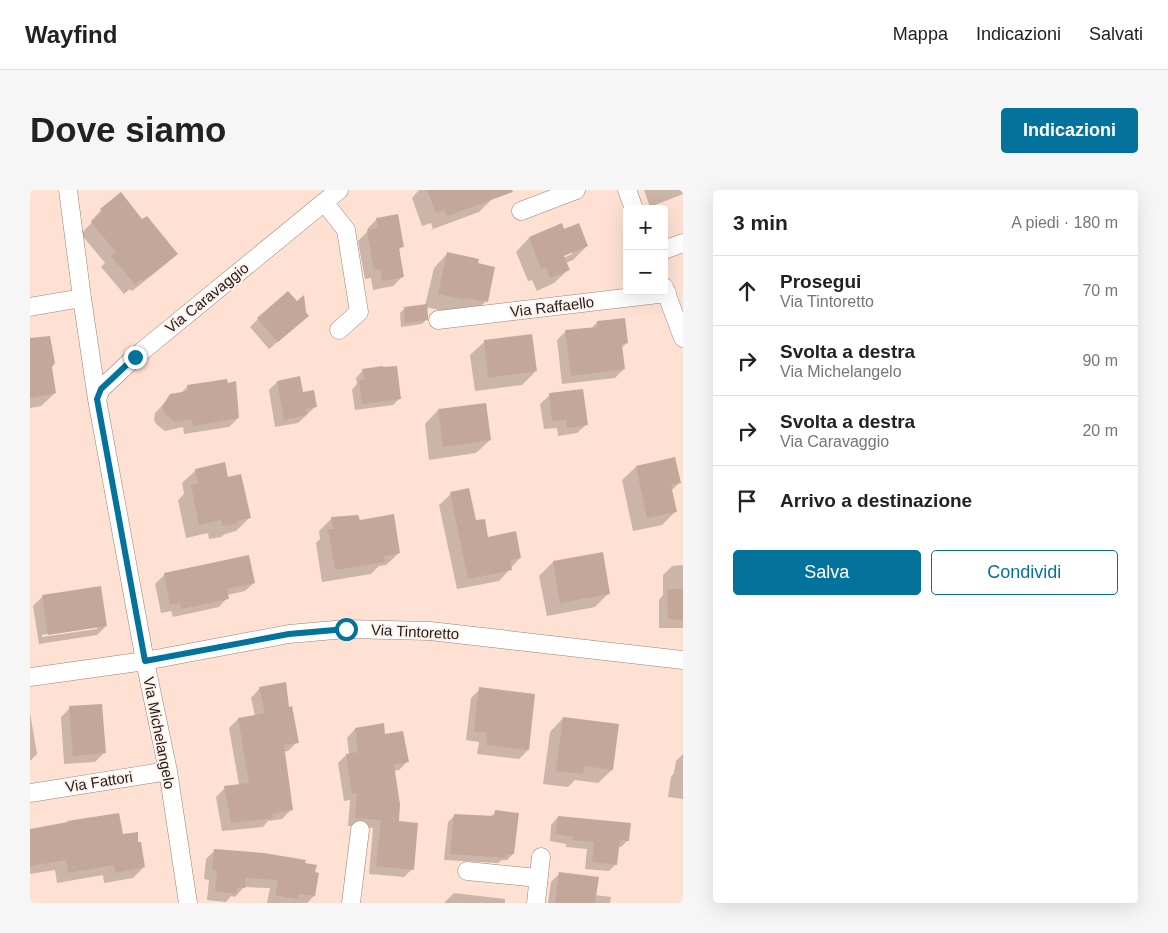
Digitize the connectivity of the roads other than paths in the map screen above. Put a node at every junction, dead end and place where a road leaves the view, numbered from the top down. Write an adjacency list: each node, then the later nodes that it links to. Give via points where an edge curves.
1 (68, 190): 12 (street, Via Michelangelo)
2 (339, 190): 5 (street, Via Caravaggio)
3 (576, 190): 7 (street)
4 (627, 190): 6 (street)
5 (324, 202): 15 (street, via 346,230 359,312); 17 (street, Via Caravaggio, via 135,357 101,389)
6 (633, 205)
7 (521, 211)
8 (683, 243): 9 (street)
9 (668, 249)
10 (627, 295): 14 (street, Via Raffaello)
11 (667, 295): 16 (street, Via Raffaello)
12 (82, 298): 13 (street); 17 (street, Via Michelangelo)
13 (30, 306)
14 (438, 320)
15 (339, 330)
16 (683, 338)
17 (97, 399): 19 (street, Via Michelangelo)
18 (683, 660): 19 (street, Via Tintoretto, via 430,631 346,629 289,634)
19 (145, 661): 20 (street, Via Tintoretto); 21 (street, Via Michelangelo)
20 (30, 677)
21 (168, 771): 22 (street, Via Fattori); 27 (street, Via Michelangelo)
22 (30, 794)
23 (360, 830): 28 (street)
24 (541, 857): 26 (street)
25 (467, 872): 26 (street)
26 (538, 878): 29 (street)
27 (188, 903)
28 (351, 903)
29 (536, 903)

